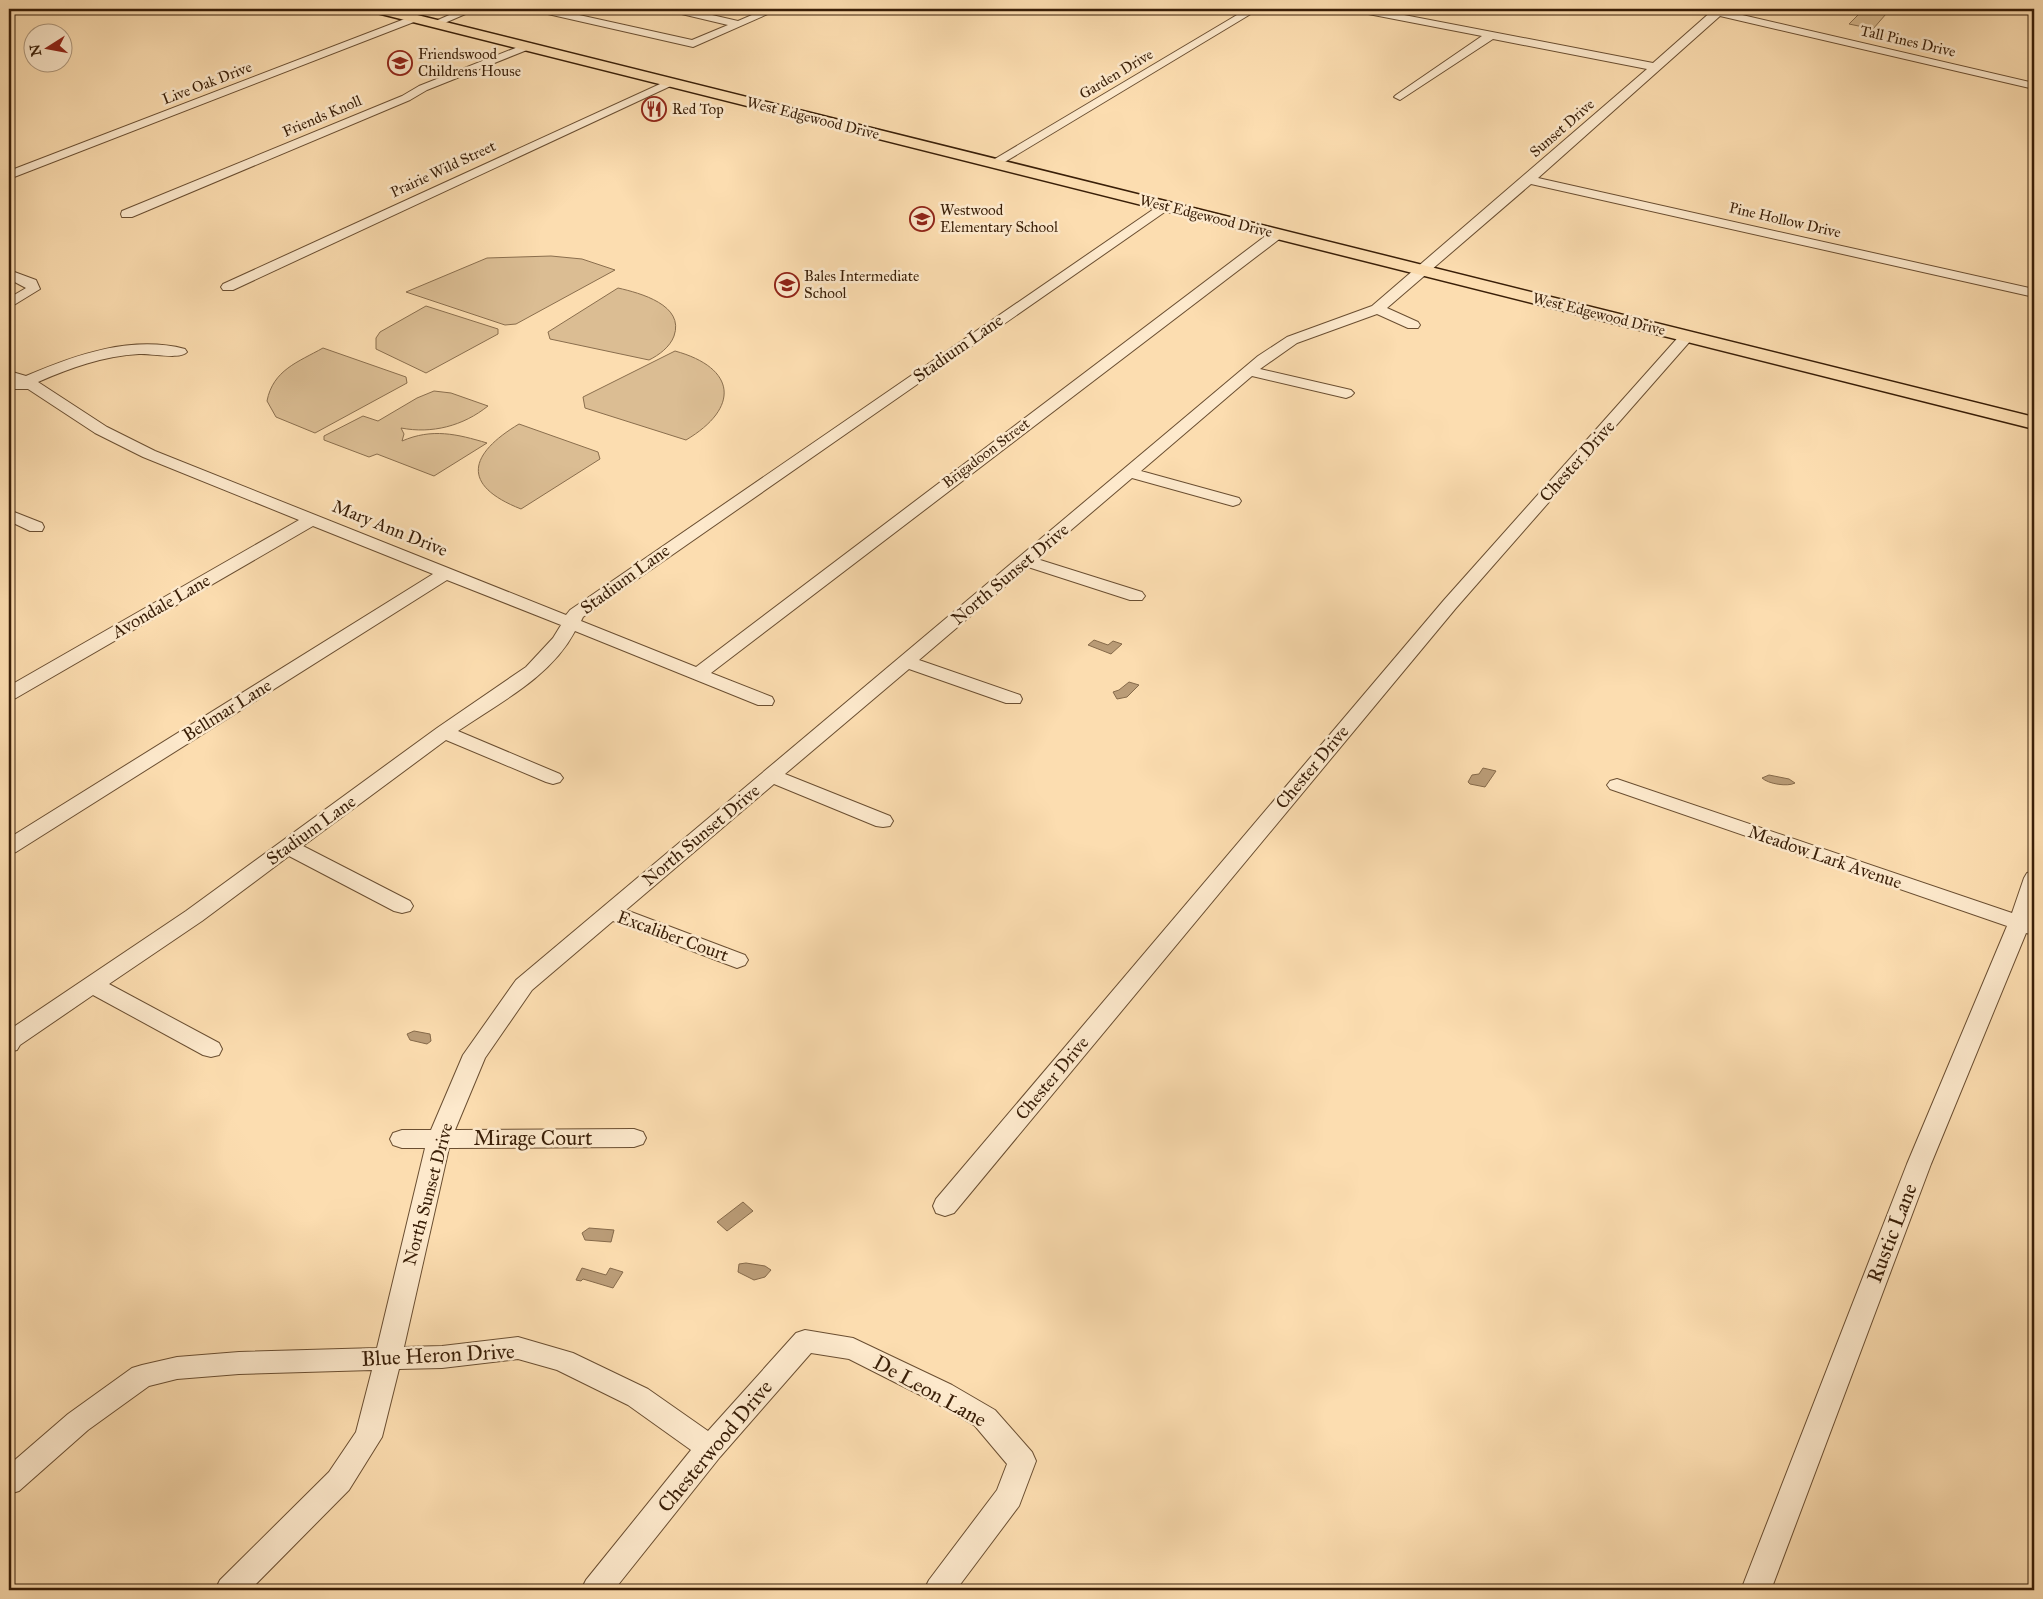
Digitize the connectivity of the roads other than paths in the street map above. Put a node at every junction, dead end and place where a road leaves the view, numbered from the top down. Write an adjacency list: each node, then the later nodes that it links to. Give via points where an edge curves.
1 (378, 9): 9 (main road, West Edgewood Drive)
2 (472, 9): 10 (street)
3 (538, 9): 11 (street, via 692,44)
4 (673, 9): 11 (street)
5 (774, 9): 11 (street)
6 (1254, 9): 18 (street, Garden Drive)
7 (1358, 9): 12 (street)
8 (1719, 10): 14 (street, Sunset Drive); 16 (street, Tall Pines Drive)
9 (415, 18): 10 (main road, West Edgewood Drive); 19 (street, Live Oak Drive)
10 (436, 23): 13 (main road, West Edgewood Drive)
11 (739, 24)
12 (1491, 35): 14 (street); 17 (street)
13 (528, 46): 15 (main road, West Edgewood Drive); 22 (street, Friends Knoll)
14 (1656, 67): 20 (street, Sunset Drive)
15 (671, 82): 18 (main road, West Edgewood Drive); 26 (street, Prairie Wild Street)
16 (2034, 86)
17 (1400, 97)
18 (994, 163): 21 (main road, West Edgewood Drive)
19 (9, 175)
20 (1528, 179): 24 (street, Sunset Drive); 27 (street, Pine Hollow Drive)
21 (1164, 206): 23 (main road, West Edgewood Drive); 47 (street, Stadium Lane, via 671,546 576,614)
22 (127, 214)
23 (1277, 234): 24 (main road, West Edgewood Drive); 49 (street, Brigadoon Street)
24 (1424, 270): 29 (street, North Sunset Drive); 31 (main road, West Edgewood Drive)
25 (9, 274): 28 (street, via 31,283 33,289)
26 (228, 287)
27 (2034, 292)
28 (9, 304)
29 (1377, 309): 30 (street); 33 (street, North Sunset Drive, via 1292,340)
30 (1413, 325)
31 (1687, 336): 38 (main road, West Edgewood Drive); 71 (street, Chester Drive, via 1450,604)
32 (180, 352): 35 (street, via 116,351 52,369)
33 (1249, 371): 37 (street); 39 (street, North Sunset Drive)
34 (9, 375): 35 (street, Mary Ann Drive)
35 (27, 381): 36 (street); 42 (street, Mary Ann Drive, via 102,430 149,454)
36 (9, 390)
37 (1346, 393)
38 (2034, 423)
39 (1130, 473): 40 (street); 44 (street, North Sunset Drive)
40 (1233, 501)
41 (9, 515): 43 (street)
42 (312, 519): 45 (street, Mary Ann Drive); 50 (street, Avondale Lane)
43 (36, 527)
44 (1025, 561): 46 (street); 48 (street, North Sunset Drive)
45 (446, 572): 47 (street, Mary Ann Drive); 58 (street, Bellmar Lane)
46 (1136, 596)
47 (571, 623): 49 (street, Mary Ann Drive); 53 (street, Stadium Lane, via 561,640 533,671)
48 (906, 662): 51 (street); 54 (street, North Sunset Drive)
49 (697, 674): 52 (street, Mary Ann Drive)
50 (9, 694)
51 (1013, 699)
52 (765, 701)
53 (444, 732): 55 (street); 59 (street, Stadium Lane)
54 (770, 776): 57 (street); 62 (street, North Sunset Drive)
55 (553, 778)
56 (1616, 785): 63 (street, Meadow Lark Avenue)
57 (884, 821)
58 (9, 847)
59 (288, 847): 61 (street); 65 (street, Stadium Lane)
60 (2034, 878): 63 (street, Rustic Lane)
61 (402, 906)
62 (610, 912): 64 (street, Excaliber Court); 69 (street, North Sunset Drive, via 524,984 475,1055)
63 (2027, 925): 79 (street, Rustic Lane, via 1894,1228)
64 (737, 960)
65 (92, 985): 66 (street, Stadium Lane); 67 (street)
66 (9, 1044)
67 (211, 1049)
68 (402, 1138): 69 (street, Mirage Court)
69 (439, 1138): 70 (street, Mirage Court); 73 (street, North Sunset Drive)
70 (634, 1138)
71 (946, 1206)
72 (853, 1349): 74 (street, Chesterwood Drive, via 806,1341); 78 (street, De Leon Lane, via 985,1418 1022,1461 1009,1497)
73 (388, 1359): 74 (street, Blue Heron Drive, via 442,1357 518,1348 555,1358 638,1397); 75 (street, Blue Heron Drive, via 239,1363 177,1368 142,1376 78,1422); 76 (street, North Sunset Drive, via 368,1437 339,1481)
74 (710, 1448): 77 (street, Chesterwood Drive)
75 (9, 1482)
76 (230, 1590)
77 (596, 1590)
78 (939, 1590)
79 (1756, 1590)

